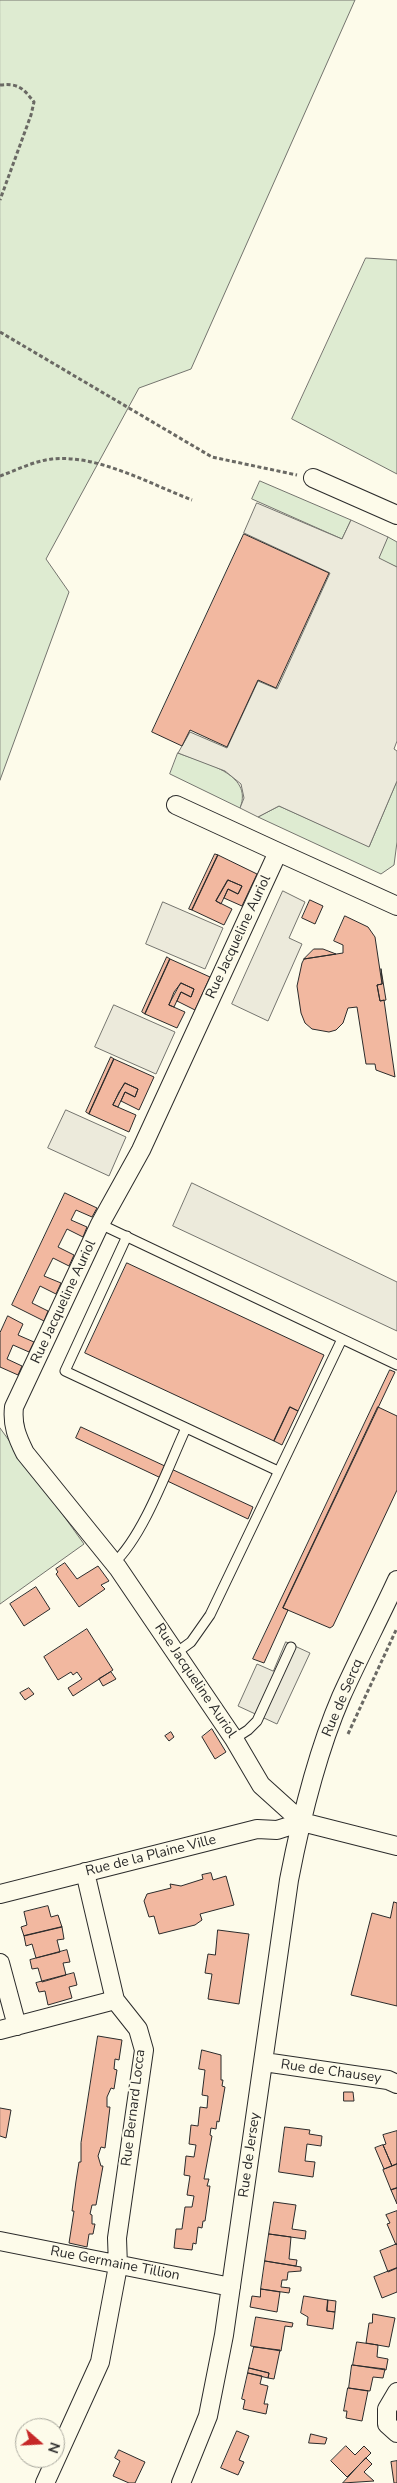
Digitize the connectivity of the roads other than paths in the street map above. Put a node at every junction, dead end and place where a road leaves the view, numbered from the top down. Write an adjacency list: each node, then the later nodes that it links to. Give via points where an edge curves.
1 (312, 478): 2 (street)
2 (397, 515)
3 (176, 806): 4 (street)
4 (278, 852): 5 (street); 6 (street, Rue Jacqueline Auriol, via 141,1150)
5 (397, 906)
6 (100, 1224): 7 (lane); 12 (street, Rue Jacqueline Auriol, via 14,1407 12,1420 24,1453)
7 (128, 1236): 8 (lane); 10 (lane, via 65,1371)
8 (342, 1339): 9 (lane); 11 (lane)
9 (397, 1365)
10 (186, 1428): 11 (lane); 12 (lane, via 136,1535)
11 (278, 1471): 15 (lane, via 210,1615 191,1642)
12 (114, 1563): 15 (street, Rue Jacqueline Auriol)
13 (397, 1580): 17 (street, Rue de Sercq, via 338,1706 319,1758)
14 (291, 1647): 16 (lane, via 257,1721)
15 (176, 1653): 16 (street, Rue Jacqueline Auriol)
16 (234, 1739): 17 (street, Rue Jacqueline Auriol, via 261,1786)
17 (302, 1822): 18 (street); 19 (street, Rue de la Plaine Ville, via 278,1830 257,1828); 24 (street, Rue de Jersey, via 289,1880)
18 (397, 1846)
19 (85, 1872): 20 (street, Rue de la Plaine Ville); 22 (street, Rue Bernard Locca)
20 (0, 1894)
21 (0, 1963): 23 (street)
22 (115, 2000): 23 (street); 27 (street, Rue Bernard Locca, via 138,2029 144,2050 117,2238)
23 (8, 2028)
24 (264, 2062): 25 (street, Rue de Chausey); 28 (street, Rue de Jersey)
25 (397, 2084)
26 (0, 2241): 27 (street, Rue Germaine Tillion)
27 (118, 2266): 28 (street, Rue Germaine Tillion); 31 (street, Rue Bernard Locca, via 100,2362)
28 (231, 2287): 32 (street, Rue de Jersey, via 208,2416)
29 (397, 2392): 30 (street, via 387,2409 387,2424)
30 (397, 2433)
31 (52, 2481)
32 (181, 2483)

